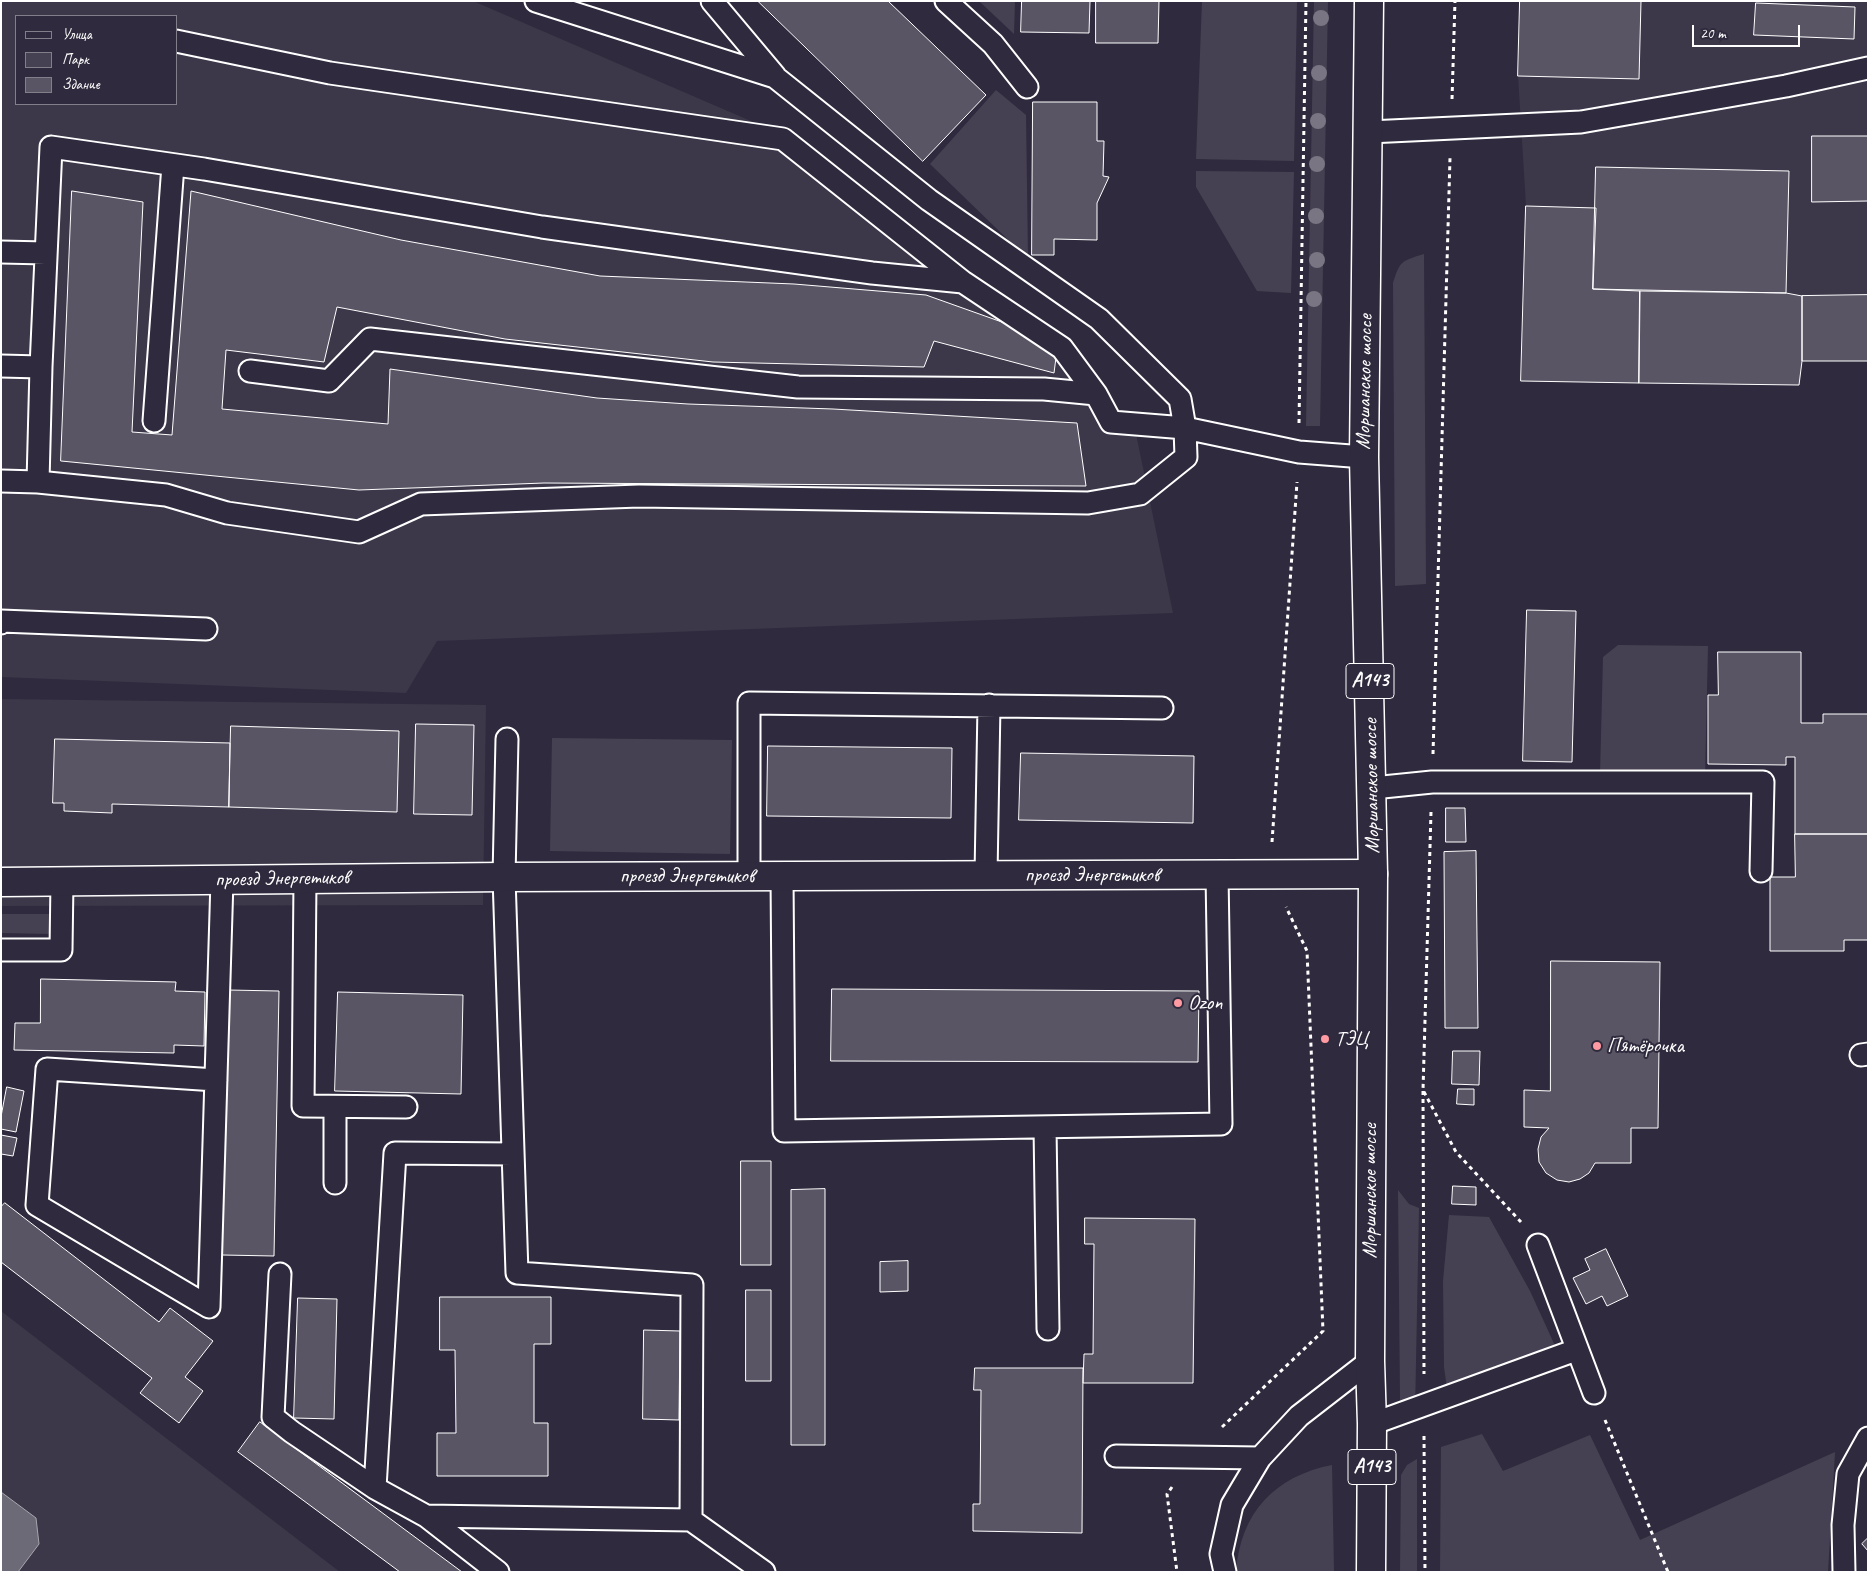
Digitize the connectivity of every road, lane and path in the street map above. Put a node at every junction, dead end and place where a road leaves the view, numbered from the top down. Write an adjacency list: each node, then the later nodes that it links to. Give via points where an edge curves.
1 (536, 1): 9 (lane)
2 (712, 1): 9 (lane)
3 (946, 1): 10 (lane, via 993,44)
4 (1306, 1): 23 (path)
5 (1369, 1): 12 (main road, Моршанское шоссе / А143)
6 (1455, 1): 11 (path)
7 (178, 41): 16 (lane, via 330,73 783,139)
8 (1868, 68): 11 (lane, via 1786,86 1581,122)
9 (775, 76): 22 (lane, via 929,200 1099,319 1180,399)
10 (1027, 87)
11 (1451, 128): 12 (lane); 32 (path)
12 (1369, 132): 24 (main road, Моршанское шоссе / А143)
13 (173, 165): 15 (lane, via 51,148); 16 (lane, via 542,227 872,273); 21 (lane)
14 (1, 252): 15 (lane)
15 (46, 253): 18 (lane)
16 (963, 282): 20 (lane, via 1062,348)
17 (1, 366): 18 (lane)
18 (41, 367): 26 (lane)
19 (250, 371): 20 (lane, via 329,381 370,338 798,387 1044,389)
20 (1096, 394): 22 (lane, via 1111,422)
21 (154, 421)
22 (1185, 428): 23 (lane); 26 (lane, via 1186,457 1140,494 1088,503 639,496 421,504 359,532 227,514 166,495)
23 (1299, 452): 24 (lane); 36 (path)
24 (1364, 457): 33 (main road, Моршанское шоссе / А143)
25 (1, 481): 26 (lane)
26 (38, 482)
27 (1, 621): 28 (lane)
28 (206, 629)
29 (989, 705): 30 (lane); 38 (lane); 39 (lane, via 749,703)
30 (1162, 708)
31 (507, 739): 41 (lane)
32 (1432, 782): 33 (lane); 34 (lane, via 1764,782); 48 (path)
33 (1373, 788): 37 (main road, Моршанское шоссе / А143)
34 (1761, 870)
35 (1217, 874): 36 (main road, проезд Энергетиков); 38 (main road, проезд Энергетиков); 51 (lane, via 1221,1124)
36 (1270, 874): 37 (main road, проезд Энергетиков); 64 (path, via 1307,950 1323,1331)
37 (1373, 874): 58 (main road, Моршанское шоссе / А143)
38 (986, 875): 40 (main road, проезд Энергетиков)
39 (749, 876): 40 (main road, проезд Энергетиков); 41 (main road, проезд Энергетиков)
40 (782, 876): 51 (lane, via 784,1131)
41 (504, 877): 42 (main road, проезд Энергетиков); 52 (lane)
42 (305, 879): 43 (main road, проезд Энергетиков); 49 (lane, via 302,1106)
43 (222, 880): 44 (main road, проезд Энергетиков); 47 (lane)
44 (62, 881): 45 (main road, проезд Энергетиков); 46 (lane, via 61,950)
45 (1, 882)
46 (1, 950)
47 (216, 1080): 47 (lane, via 209,1287 209,1307 37,1205 46,1069)
48 (1423, 1090): 54 (path, via 1456,1152); 60 (path)
49 (336, 1106): 50 (lane); 53 (lane)
50 (406, 1107)
51 (1045, 1127): 56 (lane)
52 (514, 1154): 68 (lane, via 396,1153); 70 (lane, via 518,1273 692,1285)
53 (335, 1183)
54 (1538, 1245): 57 (lane)
55 (280, 1274): 68 (lane, via 273,1417)
56 (1048, 1329)
57 (1576, 1350): 59 (lane); 60 (lane)
58 (1370, 1361): 61 (main road, Моршанское шоссе / А143); 65 (lane, via 1299,1416)
59 (1594, 1394): 77 (path)
60 (1424, 1405): 61 (lane); 76 (path)
61 (1372, 1424): 75 (main road, Моршанское шоссе / А143)
62 (1868, 1438): 67 (lane)
63 (1116, 1456): 64 (lane)
64 (1192, 1457): 65 (lane); 73 (path, via 1167,1494)
65 (1260, 1458): 74 (lane, via 1232,1505 1222,1554)
66 (1868, 1463): 67 (lane)
67 (1848, 1474): 78 (lane)
68 (375, 1488): 69 (lane)
69 (426, 1516): 70 (lane); 71 (lane)
70 (691, 1520): 72 (lane)
71 (498, 1572)
72 (764, 1572)
73 (1177, 1572)
74 (1225, 1572)
75 (1371, 1572)
76 (1425, 1572)
77 (1668, 1572)
78 (1844, 1572)

